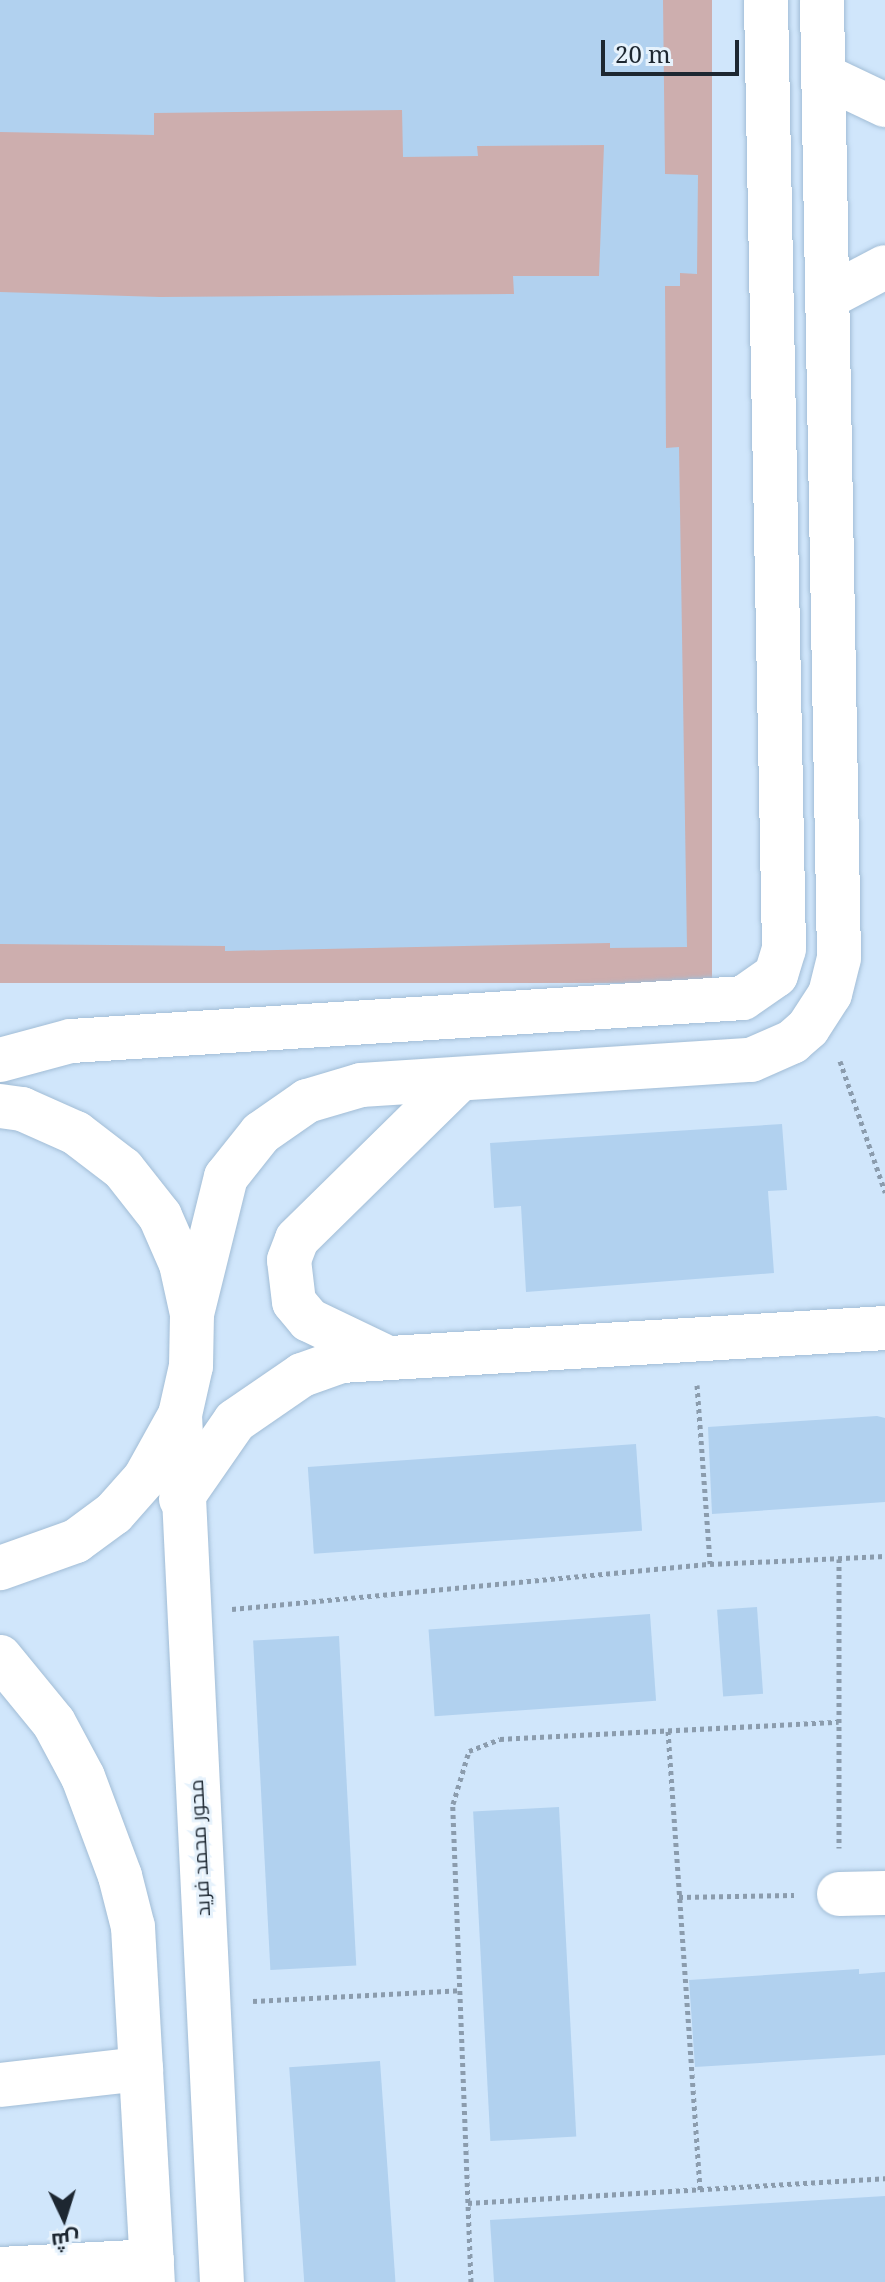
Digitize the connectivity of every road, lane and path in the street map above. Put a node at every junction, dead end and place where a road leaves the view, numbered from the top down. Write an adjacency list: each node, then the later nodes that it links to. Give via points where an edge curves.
1 (766, 0): 8 (main road, via 784,949 776,975 743,998 71,1041)
2 (822, 0): 3 (main road)
3 (824, 76): 4 (main road); 6 (main road)
4 (885, 105)
5 (885, 267): 6 (main road)
6 (828, 297): 7 (main road, via 839,958)
7 (822, 1010): 9 (main road, via 792,1042 751,1060); 11 (path)
8 (0, 1060)
9 (460, 1079): 12 (main road, via 334,1090 307,1101 261,1133 226,1177); 15 (main road, via 297,1239 289,1260 294,1302 309,1320)
10 (0, 1106): 12 (main road, via 22,1109 76,1133 123,1169 160,1216 181,1264)
11 (885, 1192)
12 (192, 1314): 16 (main road, via 191,1366)
13 (885, 1328): 14 (main road)
14 (693, 1341): 15 (main road); 20 (path)
15 (382, 1355): 17 (main road, via 302,1375 266,1395 209,1453)
16 (180, 1415): 17 (main road, محور محمد فريد); 21 (main road, via 145,1478 114,1513 76,1541)
17 (181, 1499): 22 (main road, محور محمد فريد)
18 (885, 1556): 19 (path)
19 (839, 1559): 20 (path); 25 (path)
20 (710, 1564): 22 (path)
21 (0, 1568)
22 (187, 1613): 31 (main road, محور محمد فريد)
23 (0, 1657): 24 (main road)
24 (17, 1694): 32 (main road, via 83,1777 120,1876 133,1927)
25 (839, 1722): 26 (path); 28 (path)
26 (668, 1731): 29 (path); 30 (path, via 500,1739 469,1751 453,1804)
27 (885, 1893): 28 (main road)
28 (839, 1894): 29 (path)
29 (679, 1897): 35 (path)
30 (460, 1990): 31 (path); 36 (path)
31 (207, 2003): 39 (main road, محور محمد فريد)
32 (141, 2069): 33 (main road); 38 (main road)
33 (0, 2085)
34 (885, 2178): 35 (path)
35 (700, 2190): 36 (path)
36 (468, 2203): 40 (path)
37 (0, 2269): 38 (main road)
38 (153, 2271)
39 (222, 2282)
40 (471, 2282)

